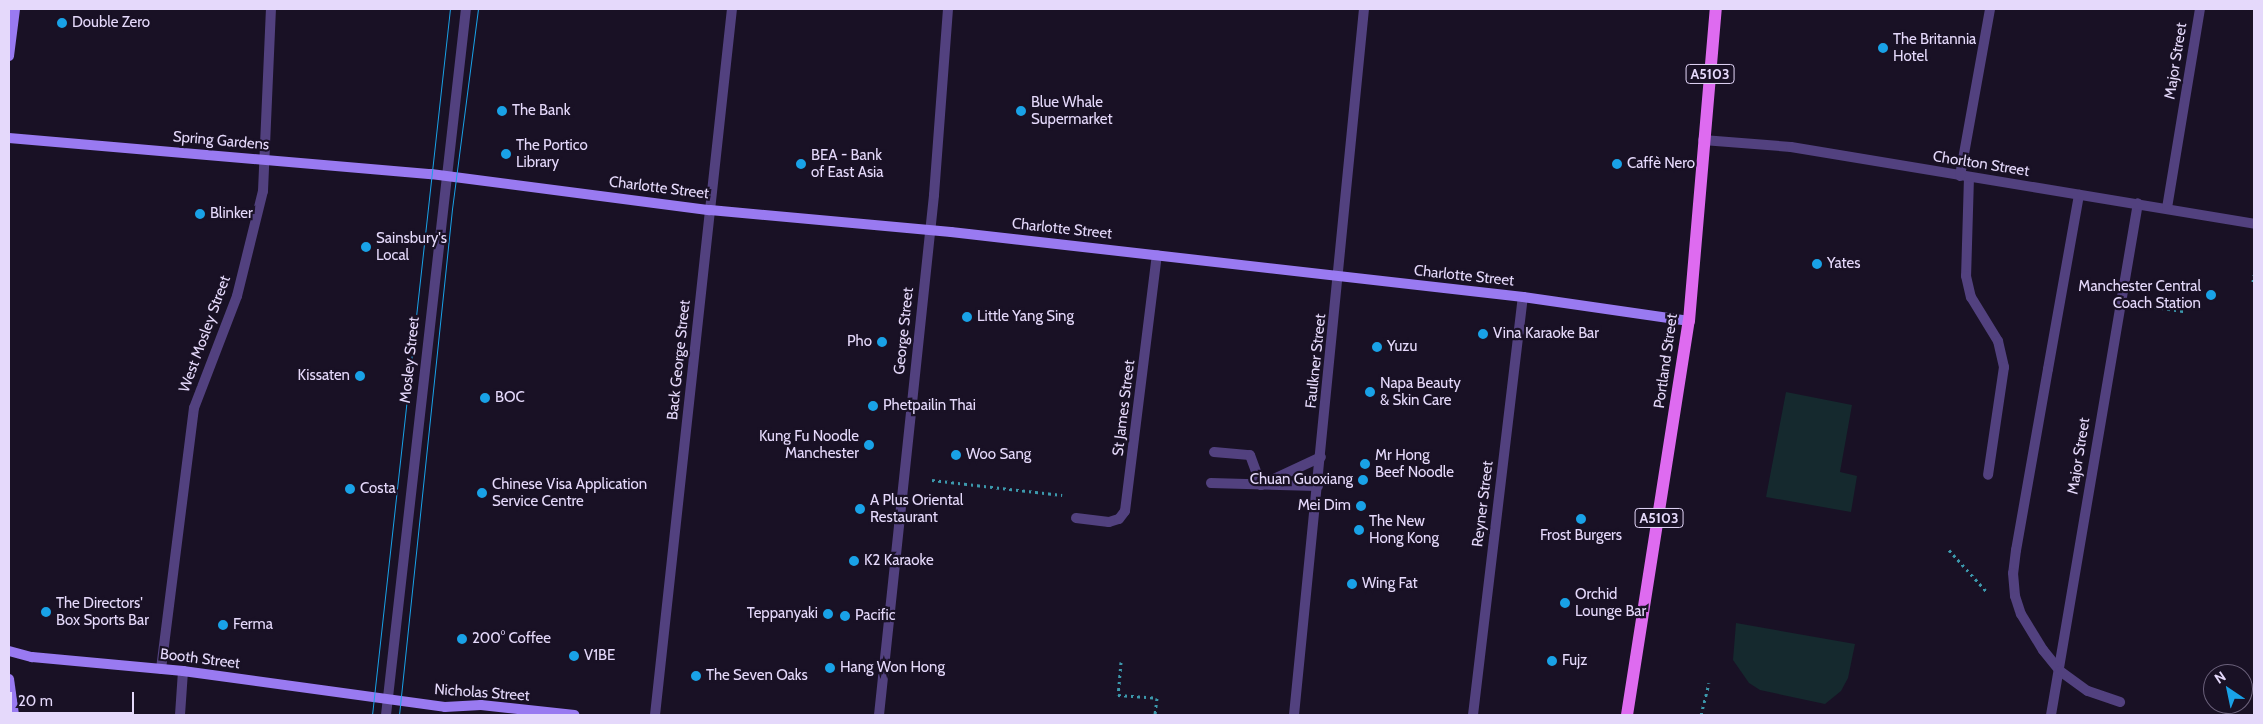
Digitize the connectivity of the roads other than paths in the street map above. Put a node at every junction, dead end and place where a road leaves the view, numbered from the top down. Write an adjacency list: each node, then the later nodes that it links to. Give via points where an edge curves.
1 (15, 9): 10 (street)
2 (271, 9): 13 (street, West Mosley Street)
3 (466, 9): 15 (street, Mosley Street)
4 (732, 9): 20 (street, Back George Street)
5 (948, 9): 22 (street, George Street)
6 (1364, 9): 24 (street, Faulkner Street)
7 (1716, 9): 12 (main road, Portland Street / A5103)
8 (1990, 9): 16 (street)
9 (2200, 9): 19 (street, Major Street)
10 (9, 56)
11 (9, 138): 13 (street, Spring Gardens)
12 (1703, 140): 16 (street, Chorlton Street, via 1791,147); 26 (main road, Portland Street)
13 (266, 160): 14 (street, Spring Gardens); 35 (street, West Mosley Street, via 262,191 237,296 194,408)
14 (431, 174): 15 (street, Charlotte Street)
15 (445, 176): 20 (street, Charlotte Street); 38 (street, Mosley Street)
16 (1964, 177): 17 (street, Chorlton Street); 29 (street, via 1966,276 1971,297 1998,341 2004,368)
17 (2079, 195): 18 (street, Chorlton Street); 39 (street, bridge, via 2013,573 2021,614 2042,650 2060,671 2088,691)
18 (2138, 203): 19 (street, Chorlton Street); 49 (street, Major Street)
19 (2167, 208): 21 (street, Chorlton Street)
20 (710, 210): 22 (street, Charlotte Street); 44 (street, Back George Street)
21 (2254, 224)
22 (930, 230): 23 (street, Charlotte Street); 45 (street, George Street)
23 (1157, 255): 24 (street, Charlotte Street); 33 (street, St James Street, via 1125,511 1119,519 1109,522)
24 (1340, 278): 25 (street, Charlotte Street); 28 (street, Faulkner Street)
25 (1523, 297): 26 (street, Charlotte Street); 47 (street, Reyner Street)
26 (1689, 321): 48 (main road, Portland Street / A5103)
27 (1214, 452): 31 (street, via 1250,455)
28 (1321, 458): 31 (street); 32 (street, Faulkner Street)
29 (1988, 475)
30 (1211, 483): 31 (street)
31 (1261, 485): 32 (street)
32 (1318, 486): 46 (street, Faulkner Street)
33 (1076, 518)
34 (9, 651): 35 (street, Booth Street, via 32,657)
35 (161, 669): 36 (street, Booth Street)
36 (183, 671): 38 (street, Booth Street); 41 (street)
37 (9, 679): 40 (street)
38 (388, 699): 42 (street, Mosley Street); 43 (street, Nicholas Street, via 445,707 481,705)
39 (2120, 702)
40 (14, 715)
41 (180, 715)
42 (386, 715)
43 (574, 715)
44 (655, 715)
45 (879, 715)
46 (1294, 715)
47 (1473, 715)
48 (1627, 715)
49 (2051, 715)

